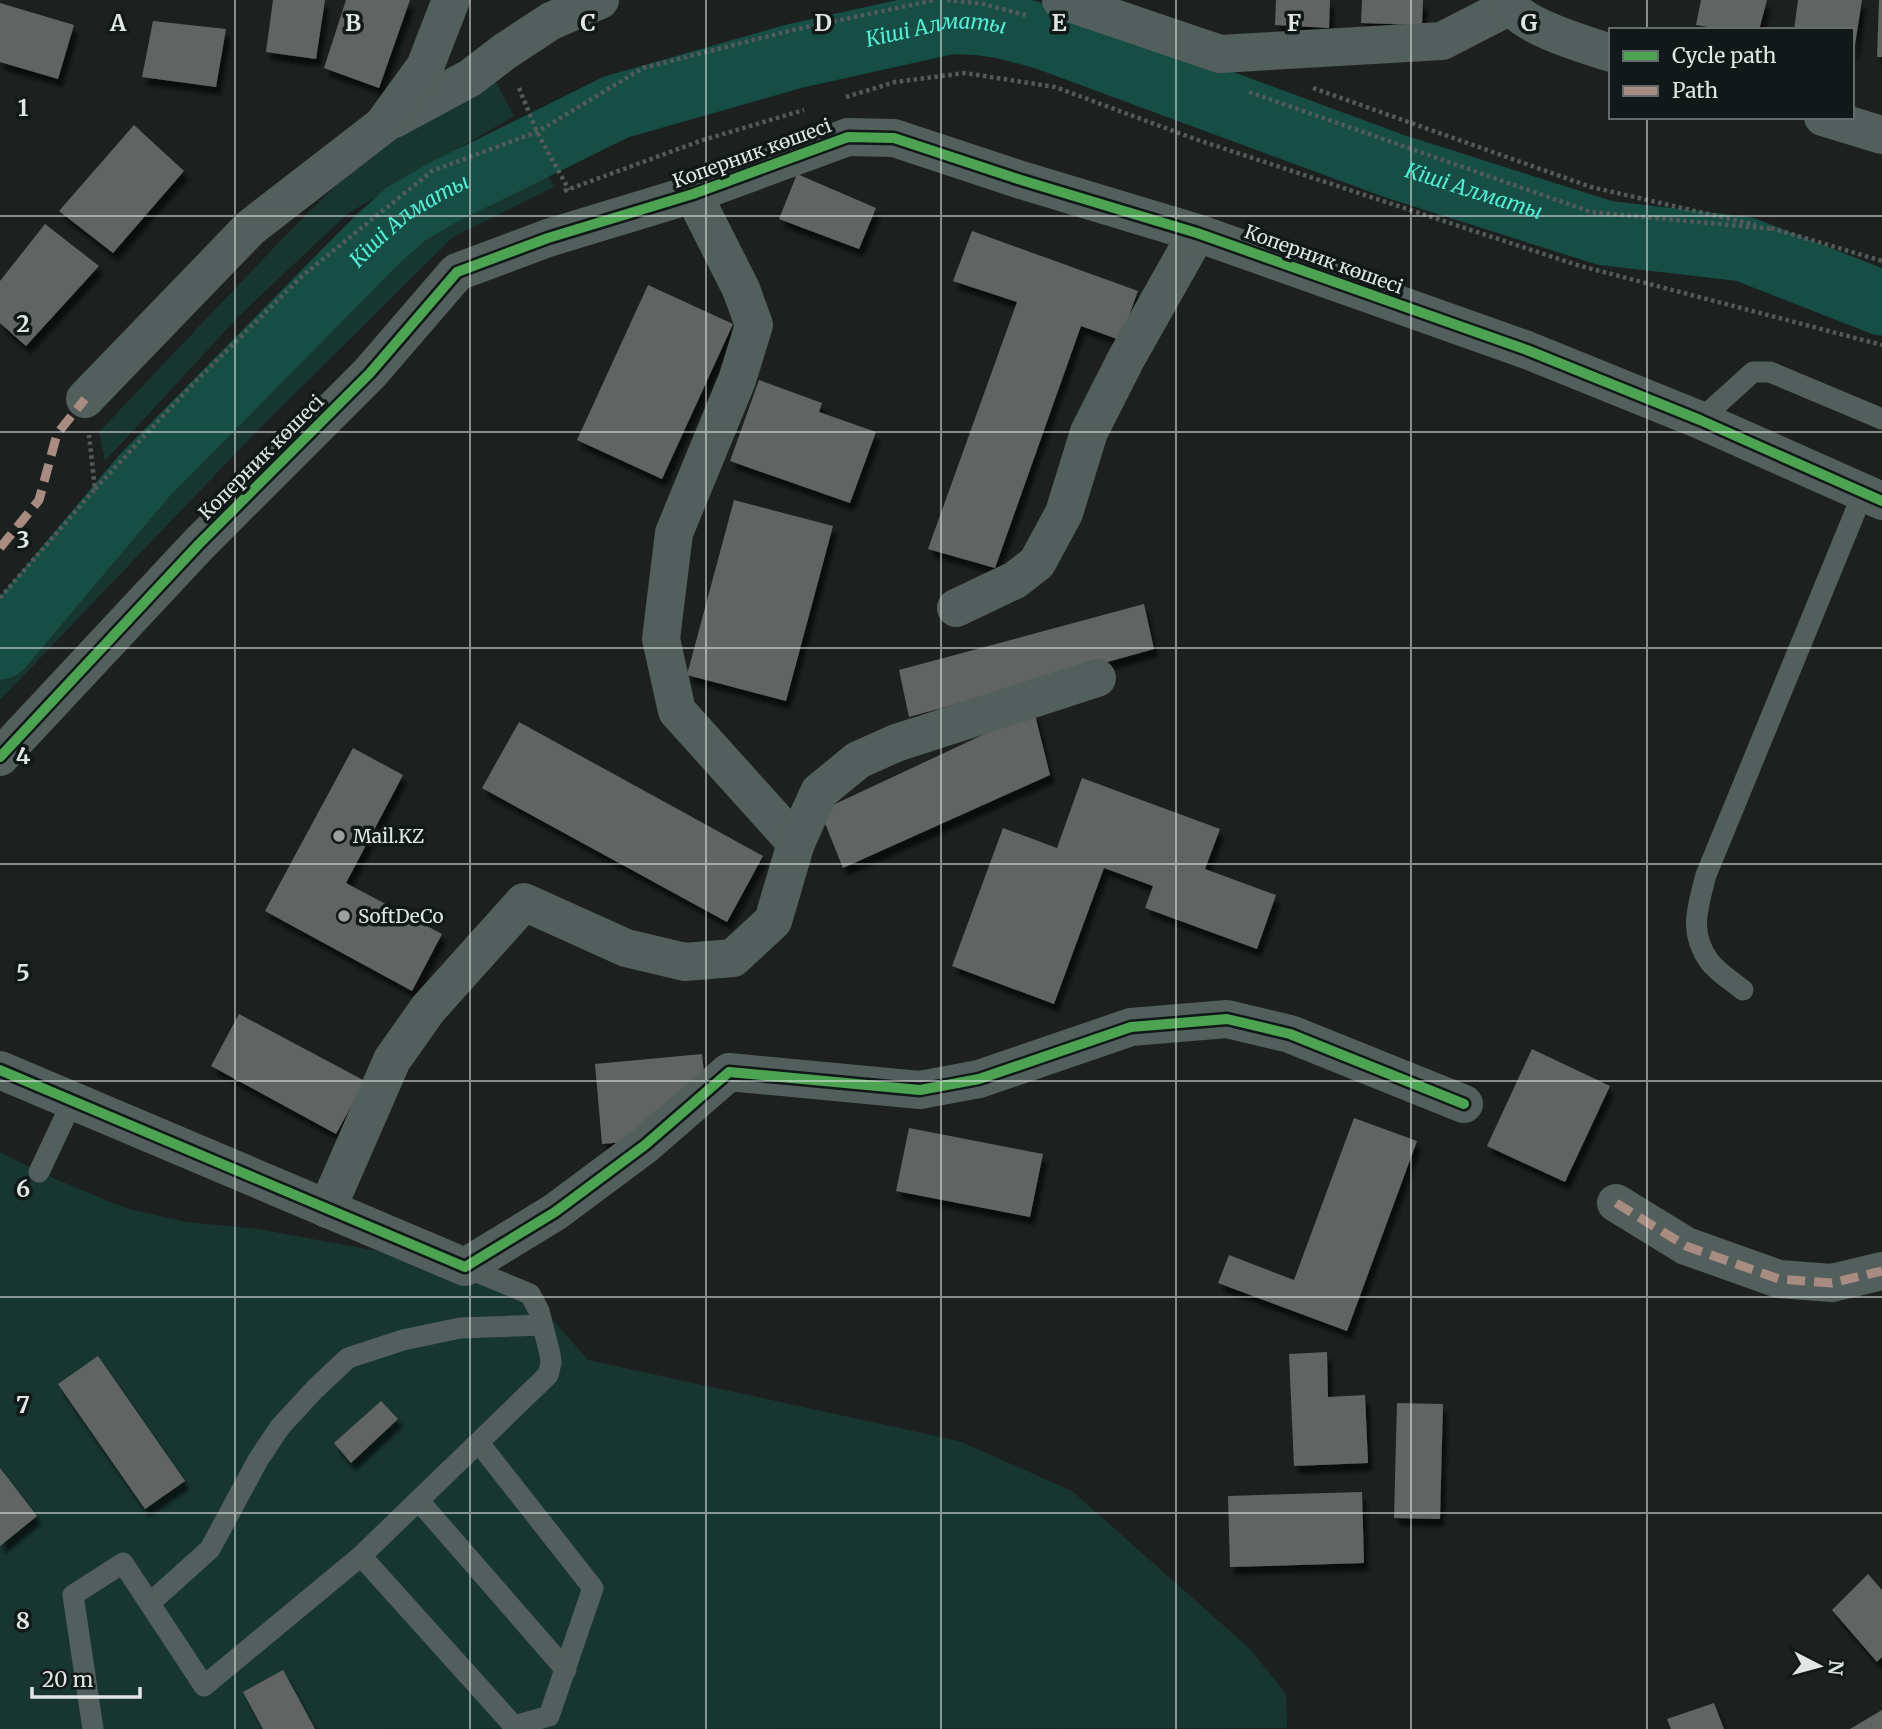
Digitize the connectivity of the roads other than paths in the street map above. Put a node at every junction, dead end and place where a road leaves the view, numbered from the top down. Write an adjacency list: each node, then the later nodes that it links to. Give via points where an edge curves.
1 (451, 0): 7 (street, via 425,67)
2 (600, 0): 7 (street, via 551,21 470,78)
3 (1509, 3): 4 (street, via 1442,41 1220,54); 5 (street, via 1536,26)
4 (1047, 9)
5 (1609, 53)
6 (1830, 119): 8 (street)
7 (383, 125): 11 (street, via 250,229)
8 (1882, 135)
9 (693, 194): 10 (street, Коперник көшесі, via 848,137 894,138); 17 (street, Коперник көшесі, via 548,238 457,272 370,373 199,544); 18 (street, via 741,289 754,326 737,380 674,533 661,639 677,711)
10 (1197, 233): 12 (street, Коперник көшесі, via 1527,350); 15 (street, via 1089,432 1064,513 1037,563 1015,580)
11 (85, 399)
12 (1700, 419): 13 (lane, via 1753,372 1770,372); 14 (street, Коперник көшесі)
13 (1882, 419)
14 (1872, 497): 19 (lane, via 1706,875 1696,935 1710,962)
15 (956, 608)
16 (1097, 678): 18 (street, via 896,743 858,760 819,793)
17 (0, 757)
18 (796, 843): 25 (street, via 773,921 733,958 685,962 626,948 524,902 428,1009 392,1060)
19 (1743, 990)
20 (0, 1070): 21 (street)
21 (73, 1100): 23 (lane); 25 (street)
22 (1464, 1104): 26 (street, via 1290,1034 1227,1019 1131,1027 979,1079 920,1090 729,1072 645,1145 565,1205)
23 (39, 1172)
24 (1615, 1203): 27 (street, via 1686,1246 1779,1279 1832,1283)
25 (327, 1209): 26 (street)
26 (465, 1267): 28 (lane, via 530,1294)
27 (1882, 1271)
28 (542, 1325): 29 (lane, via 550,1353 548,1375); 32 (lane, via 460,1328 348,1358 280,1427 210,1549)
29 (480, 1443): 30 (lane); 33 (lane, via 593,1588)
30 (419, 1501): 31 (lane); 33 (lane)
31 (361, 1556): 32 (lane, via 204,1686); 33 (lane, via 514,1726 550,1716)
32 (149, 1603): 34 (lane, via 123,1563 73,1595)
33 (566, 1670)
34 (93, 1729)

